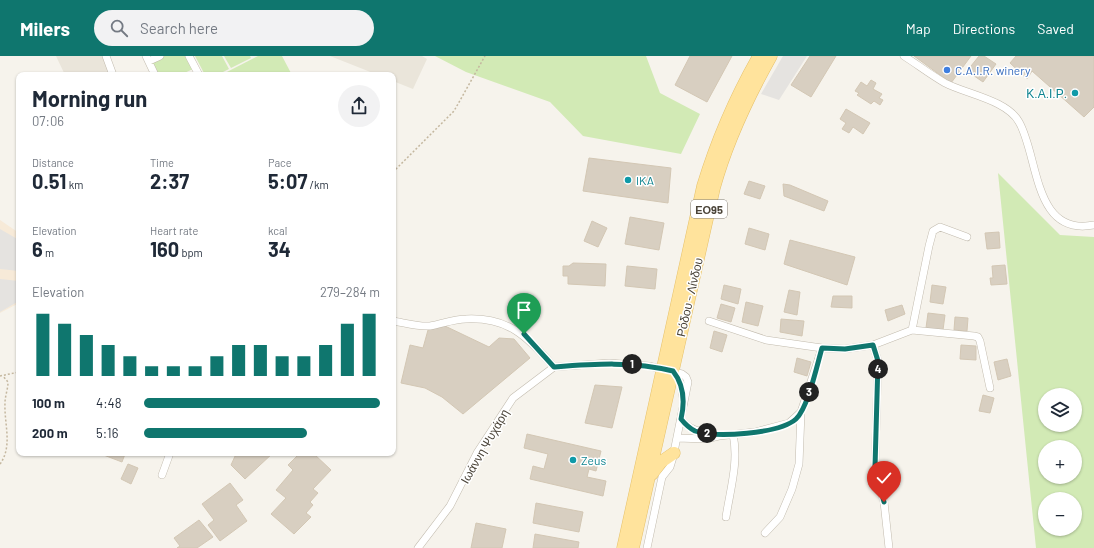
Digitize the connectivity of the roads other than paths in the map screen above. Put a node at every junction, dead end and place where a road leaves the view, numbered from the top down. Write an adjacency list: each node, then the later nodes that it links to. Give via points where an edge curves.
1 (106, 56): 8 (street)
2 (160, 56): 7 (street)
3 (189, 56): 10 (street)
4 (759, 56): 19 (main road, Ρόδου - Λίνδου / ΕΟ95, via 730,110 703,186)
5 (771, 56): 19 (main road, Ρόδου - Λίνδου / ΕΟ95, via 745,103 722,160)
6 (904, 56): 11 (street, via 945,83 994,102 1011,112 1019,122 1048,208 1068,225 1082,228)
7 (148, 59): 9 (street)
8 (113, 72)
9 (154, 72)
10 (197, 72)
11 (1094, 226)
12 (967, 237): 15 (street, via 940,227 933,231)
13 (396, 321): 18 (street, via 428,326 465,319 493,321 524,334)
14 (709, 322): 17 (street, via 766,340)
15 (912, 330): 16 (street); 20 (street, via 978,337)
16 (873, 345): 17 (street, via 845,349); 36 (street, via 878,361 875,467 884,502)
17 (822, 348): 21 (street)
18 (554, 367): 19 (street, via 609,363); 32 (street, Ιωάννη Ψυχάρη, via 513,398 477,453 450,506)
19 (668, 370): 22 (street, via 681,384); 29 (main road, Ρόδου - Λίνδου / ΕΟ95); 33 (main road, Ρόδου - Λίνδου / ΕΟ95)
20 (990, 388)
21 (802, 412): 23 (street, via 789,424); 31 (street, via 800,464 780,516)
22 (681, 419): 24 (street, via 687,427 696,431); 25 (street)
23 (733, 434): 24 (street); 30 (street, via 736,447 735,464)
24 (720, 436): 25 (street, via 699,440)
25 (677, 438): 26 (street)
26 (674, 453): 29 (main road, via 661,462); 35 (street, via 670,467 662,477)
27 (169, 456): 28 (street)
28 (162, 475)
29 (649, 478): 34 (main road, Ρόδου - Λίνδου / ΕΟ95)
30 (726, 517)
31 (765, 533)
32 (418, 548)
33 (623, 548)
34 (633, 548)
35 (647, 548)
36 (889, 548)

